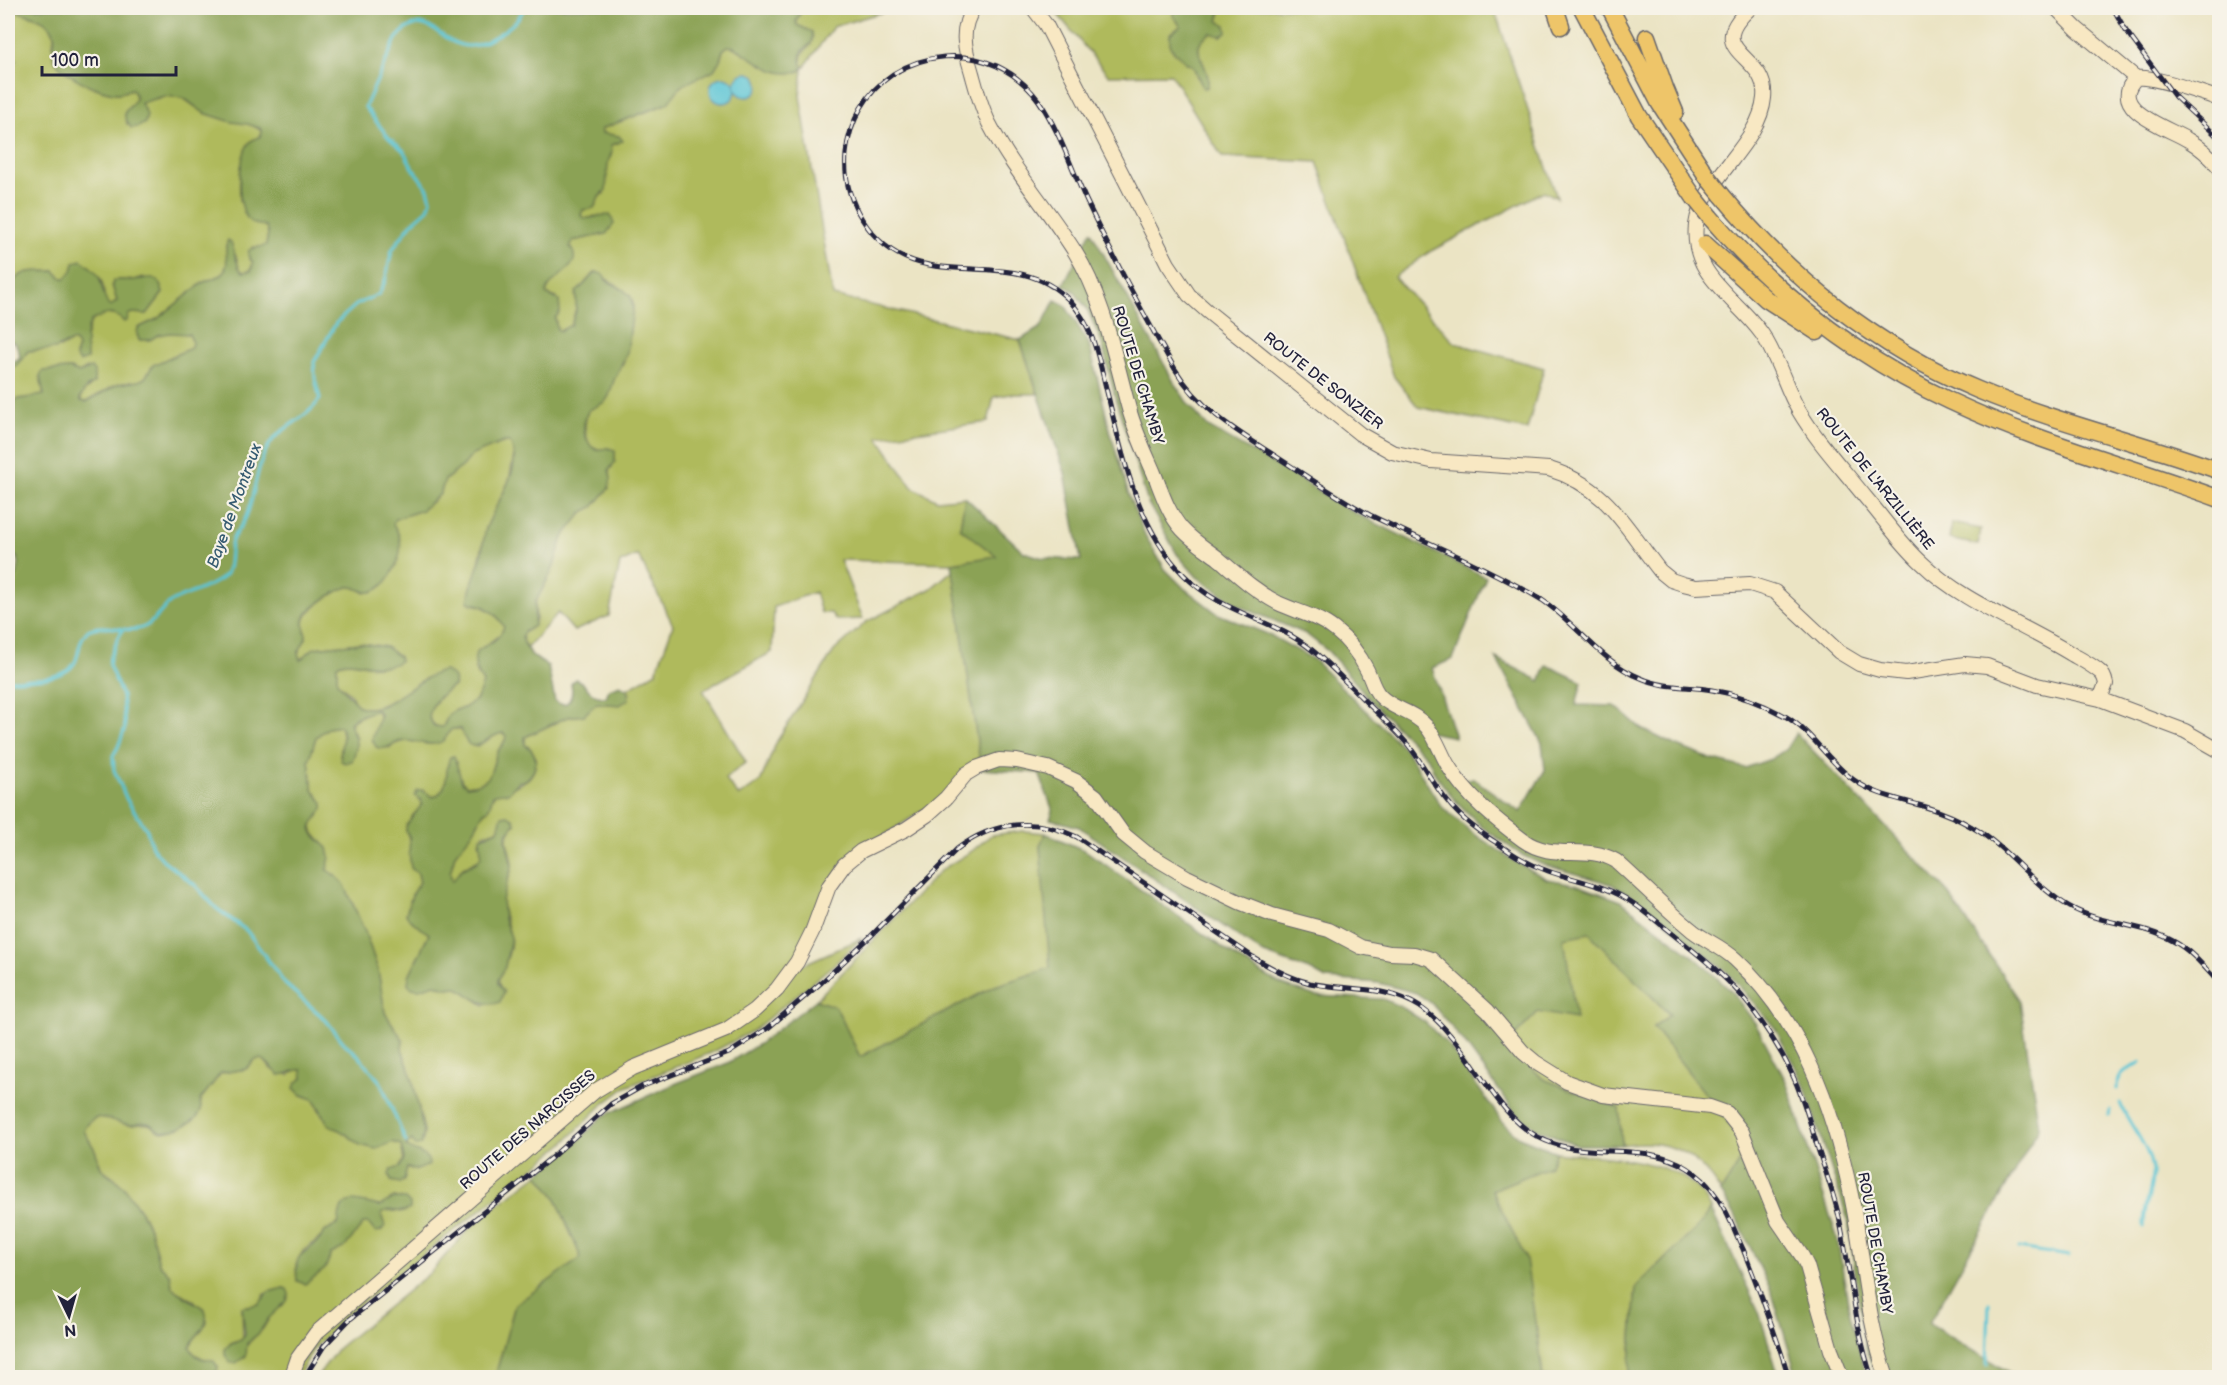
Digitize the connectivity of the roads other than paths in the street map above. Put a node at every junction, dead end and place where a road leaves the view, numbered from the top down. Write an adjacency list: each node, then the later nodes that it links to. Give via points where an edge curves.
1 (974, 8): 22 (street, ROUTE DE CHAMBY, via 966,20 964,38 987,118 1001,145 1073,249 1096,294 1137,433 1170,512 1182,529 1259,592 1333,628 1358,653 1379,695 1423,722 1461,784 1523,840 1552,853 1606,855 1692,930 1734,958 1752,977 1785,1019 1817,1078 1845,1167 1875,1339)
2 (1033, 8): 18 (street, ROUTE DE SONZIER, via 1046,25 1168,264 1189,294 1360,434 1411,458 1549,469 1565,474 1593,489 1671,580 1696,587 1750,584 1775,592 1839,652 1859,664 1906,673 1952,666 1987,666 2037,685)
3 (1555, 8): 8 (highway)
4 (1582, 8): 15 (highway, bridge, via 1639,116 1710,217 1780,290)
5 (1610, 8): 13 (highway, via 1660,104)
6 (1750, 8): 13 (street, ROUTE DE L'ARZILLIÈRE, via 1738,18 1733,42 1737,52 1757,71 1764,96 1747,137)
7 (2056, 8): 10 (street)
8 (1561, 26)
9 (1647, 37): 13 (highway, via 1665,88)
10 (2136, 78): 11 (street); 12 (street, via 2128,89 2133,109 2189,140)
11 (2220, 99)
12 (2220, 168)
13 (1712, 180): 16 (highway, via 1789,267 1836,307 1916,360 2044,415); 18 (street, ROUTE DE L'ARZILLIÈRE, via 1696,222 1697,247 1704,269 1762,334 1790,394 1816,437 1923,565 1962,593 2100,672 2106,684)
14 (1705, 244): 15 (highway, via 1781,310)
15 (1878, 363): 17 (highway, via 1994,420)
16 (2214, 469)
17 (2220, 499)
18 (2100, 699): 19 (street, ROUTE DE SONZIER, via 2185,731)
19 (2220, 751)
20 (291, 1377): 21 (street, ROUTE DES NARCISSES, via 298,1358 316,1333 595,1091 633,1068 726,1029 762,1004 797,962 829,886 854,856 917,823 966,774 991,762 1009,760 1048,768 1076,781 1096,796 1123,834 1145,852 1239,902 1329,930 1361,947 1431,959 1488,1011 1529,1057 1573,1085 1603,1095 1710,1107 1727,1113 1742,1132 1778,1221 1807,1266)
21 (1842, 1377)
22 (1887, 1377)

